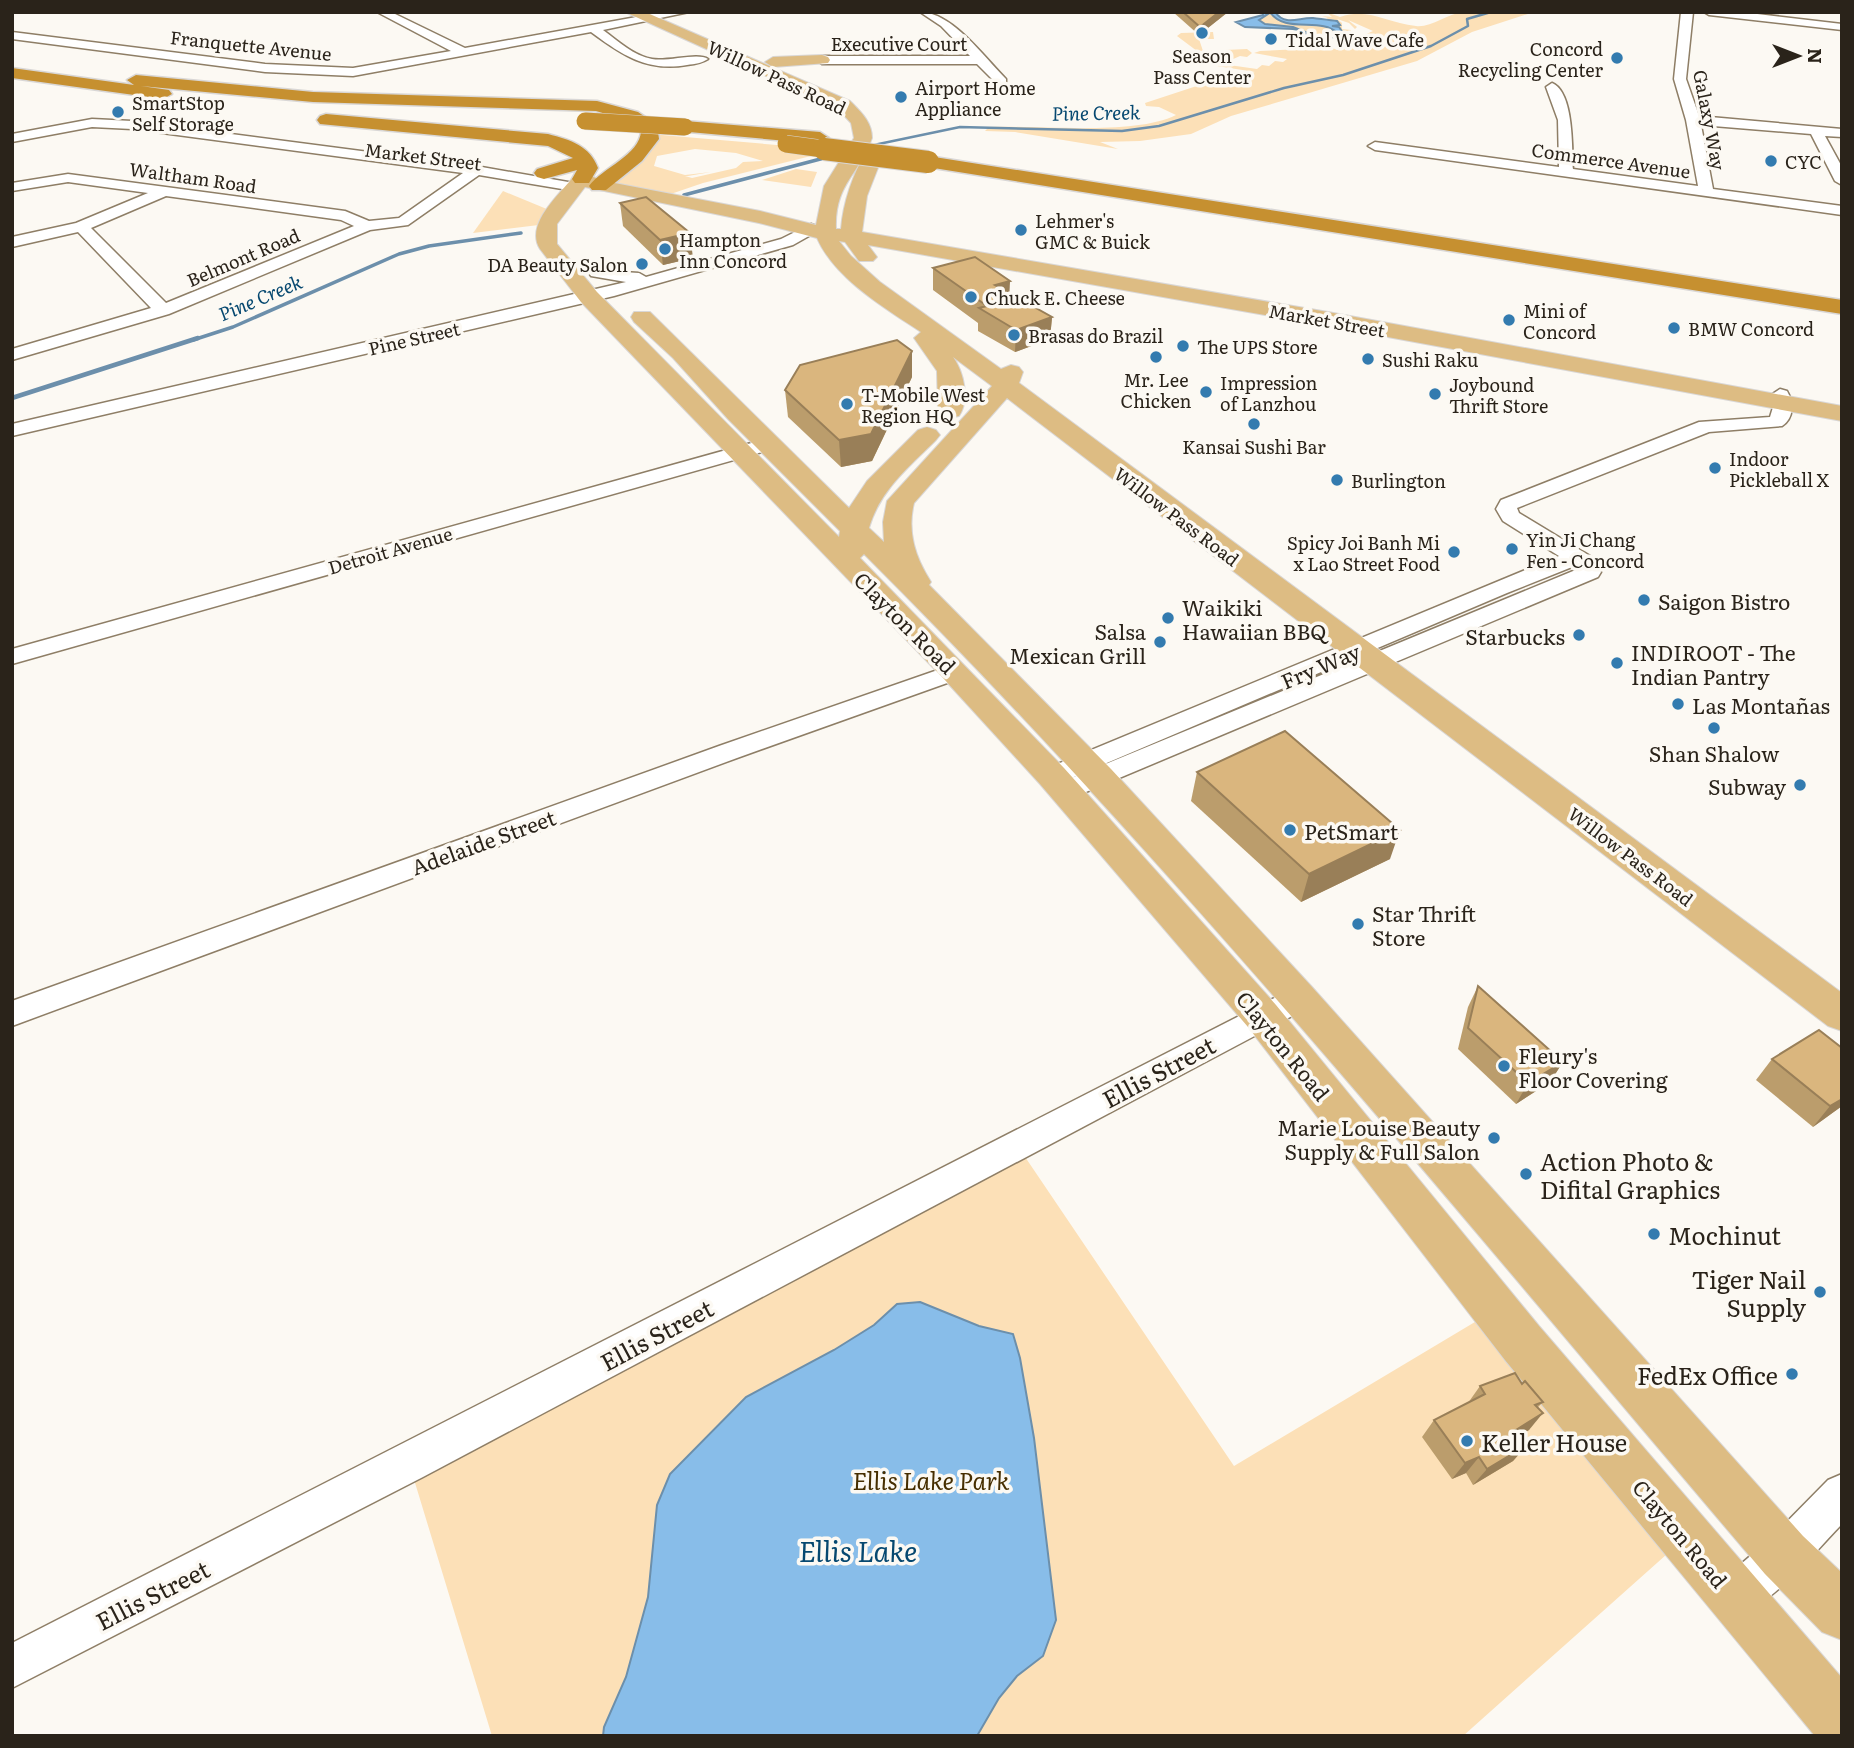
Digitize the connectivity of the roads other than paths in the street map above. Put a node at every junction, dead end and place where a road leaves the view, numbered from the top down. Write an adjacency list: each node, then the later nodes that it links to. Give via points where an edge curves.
1 (382, 12): 12 (street)
2 (925, 12): 14 (street, via 945,24)
3 (1687, 12): 24 (street, Galaxy Way, via 1679,72)
4 (1709, 12): 8 (street)
5 (697, 15): 7 (street)
6 (628, 16): 7 (main road, Willow Pass Road); 9 (street, Franquette Avenue)
7 (666, 16): 11 (main road, Willow Pass Road); 15 (main road, Willow Pass Road)
8 (1842, 27)
9 (596, 30): 11 (street, via 647,64 674,65); 12 (street, Franquette Avenue)
10 (12, 35): 12 (street, Franquette Avenue, via 288,70 359,72)
11 (705, 52): 31 (main road, Willow Pass Road, via 844,105 856,116)
12 (465, 53)
13 (822, 60): 14 (street, Executive Court); 15 (main road); 18 (main road, via 803,67)
14 (978, 60): 19 (street)
15 (773, 62): 18 (main road, Willow Pass Road)
16 (12, 63): 20 (highway)
17 (12, 73): 20 (highway)
18 (799, 74): 31 (main road, Willow Pass Road, via 850,93 870,113 877,125)
19 (1002, 82)
20 (128, 84): 22 (highway); 26 (highway, via 309,112); 41 (highway, via 313,97 584,105 632,116 650,129 650,139 635,157)
21 (1552, 87): 36 (street, via 1565,121)
22 (250, 110)
23 (302, 117): 33 (highway, via 548,140 574,148)
24 (1693, 121): 25 (street); 40 (street, Galaxy Way)
25 (1816, 131): 27 (street); 37 (street)
26 (684, 132): 32 (highway, bridge); 32 (highway, via 820,138)
27 (1842, 134)
28 (12, 138): 29 (street, Market Street, via 92,123)
29 (244, 139): 34 (street, Market Street); 35 (street, Market Street, via 459,159)
30 (1375, 146): 36 (street, Commerce Avenue)
31 (869, 147): 42 (main road, via 837,180); 48 (main road)
32 (935, 158): 59 (highway); 61 (highway)
33 (586, 159): 35 (highway); 41 (highway)
34 (476, 170): 41 (street, Market Street); 45 (street, Belmont Road, via 403,222)
35 (544, 173): 41 (street, Market Street)
36 (1566, 173): 40 (street, Commerce Avenue)
37 (1842, 181)
38 (12, 187): 39 (street, Waltham Road, via 68,178)
39 (161, 193): 45 (street, Waltham Road, via 345,216); 46 (street)
40 (1706, 193): 43 (street, Commerce Avenue)
41 (584, 200): 44 (main road, Market Street, via 659,198); 60 (main road, Clayton Road, via 547,224 547,245)
42 (831, 201): 44 (main road, via 799,214); 47 (main road)
43 (1842, 211)
44 (760, 217): 47 (main road, Market Street)
45 (367, 226): 62 (street, Belmont Road)
46 (81, 227): 49 (street); 62 (street)
47 (822, 230): 48 (main road, Market Street); 56 (street, Pine Street); 63 (main road, Willow Pass Road, via 838,257)
48 (852, 232): 50 (main road, Market Street); 53 (main road, Willow Pass Road); 54 (main road, Market Street)
49 (12, 242)
50 (916, 248): 52 (main road, Market Street); 53 (main road, via 883,249 873,253)
51 (583, 254): 55 (main road, Clayton Road)
52 (988, 261): 54 (main road); 57 (main road, Market Street)
53 (870, 263): 65 (main road, Willow Pass Road)
54 (1040, 264): 57 (main road); 67 (main road, Market Street)
55 (597, 273): 56 (street, via 631,278); 58 (main road, Clayton Road)
56 (673, 275): 58 (street, Pine Street)
57 (1093, 279): 67 (main road, Market Street)
58 (614, 291): 60 (street, Pine Street); 71 (main road, Clayton Road, via 681,353)
59 (1842, 291)
60 (589, 297): 66 (main road, Clayton Road); 74 (street, Pine Street)
61 (1842, 307)
62 (163, 310): 64 (street, Belmont Road)
63 (902, 311): 65 (main road, Willow Pass Road); 70 (main road, via 946,362 953,379)
64 (12, 355)
65 (1003, 378): 69 (main road); 70 (main road); 72 (main road, Willow Pass Road); 79 (main road, Willow Pass Road)
66 (690, 398): 71 (main road, Clayton Road); 76 (main road, Clayton Road)
67 (1782, 400): 68 (main road, Market Street); 73 (main road, Market Street); 83 (street, Fry Way, via 1781,418 1775,422 1706,426 1508,504 1510,517 1587,564 1590,572)
68 (1842, 406)
69 (984, 408): 72 (main road); 82 (main road, via 913,485 894,520 906,568)
70 (950, 411): 77 (main road)
71 (737, 414): 75 (main road, Clayton Road)
72 (1042, 414): 78 (main road, Willow Pass Road)
73 (1842, 414)
74 (12, 430)
75 (767, 442): 76 (street, Detroit Avenue); 77 (main road, via 825,481 862,482); 80 (main road, Clayton Road)
76 (738, 452): 81 (main road, Clayton Road); 84 (street, Detroit Avenue)
77 (889, 473): 80 (main road, via 872,490)
78 (1132, 481): 79 (main road, via 1144,480); 83 (main road, Willow Pass Road)
79 (1198, 512): 83 (main road, Willow Pass Road)
80 (852, 528): 81 (main road); 82 (main road, Clayton Road)
81 (850, 566): 85 (main road, Clayton Road)
82 (932, 607): 86 (main road, Clayton Road, via 987,659)
83 (1372, 652): 86 (street, Fry Way); 87 (main road, Willow Pass Road); 90 (main road, Willow Pass Road)
84 (12, 657)
85 (955, 671): 86 (main road, Clayton Road); 89 (street, Adelaide Street)
86 (1075, 777): 88 (main road, Clayton Road)
87 (1842, 990)
88 (1280, 1007): 92 (main road, Clayton Road); 93 (main road, Clayton Road, via 1522,1343); 95 (street, Ellis Street)
89 (12, 1014)
90 (1842, 1015)
91 (1842, 1494): 92 (street)
92 (1784, 1555): 93 (street); 94 (main road, Clayton Road)
93 (1735, 1597): 96 (main road, Clayton Road)
94 (1842, 1612)
95 (12, 1666)
96 (1834, 1726)

